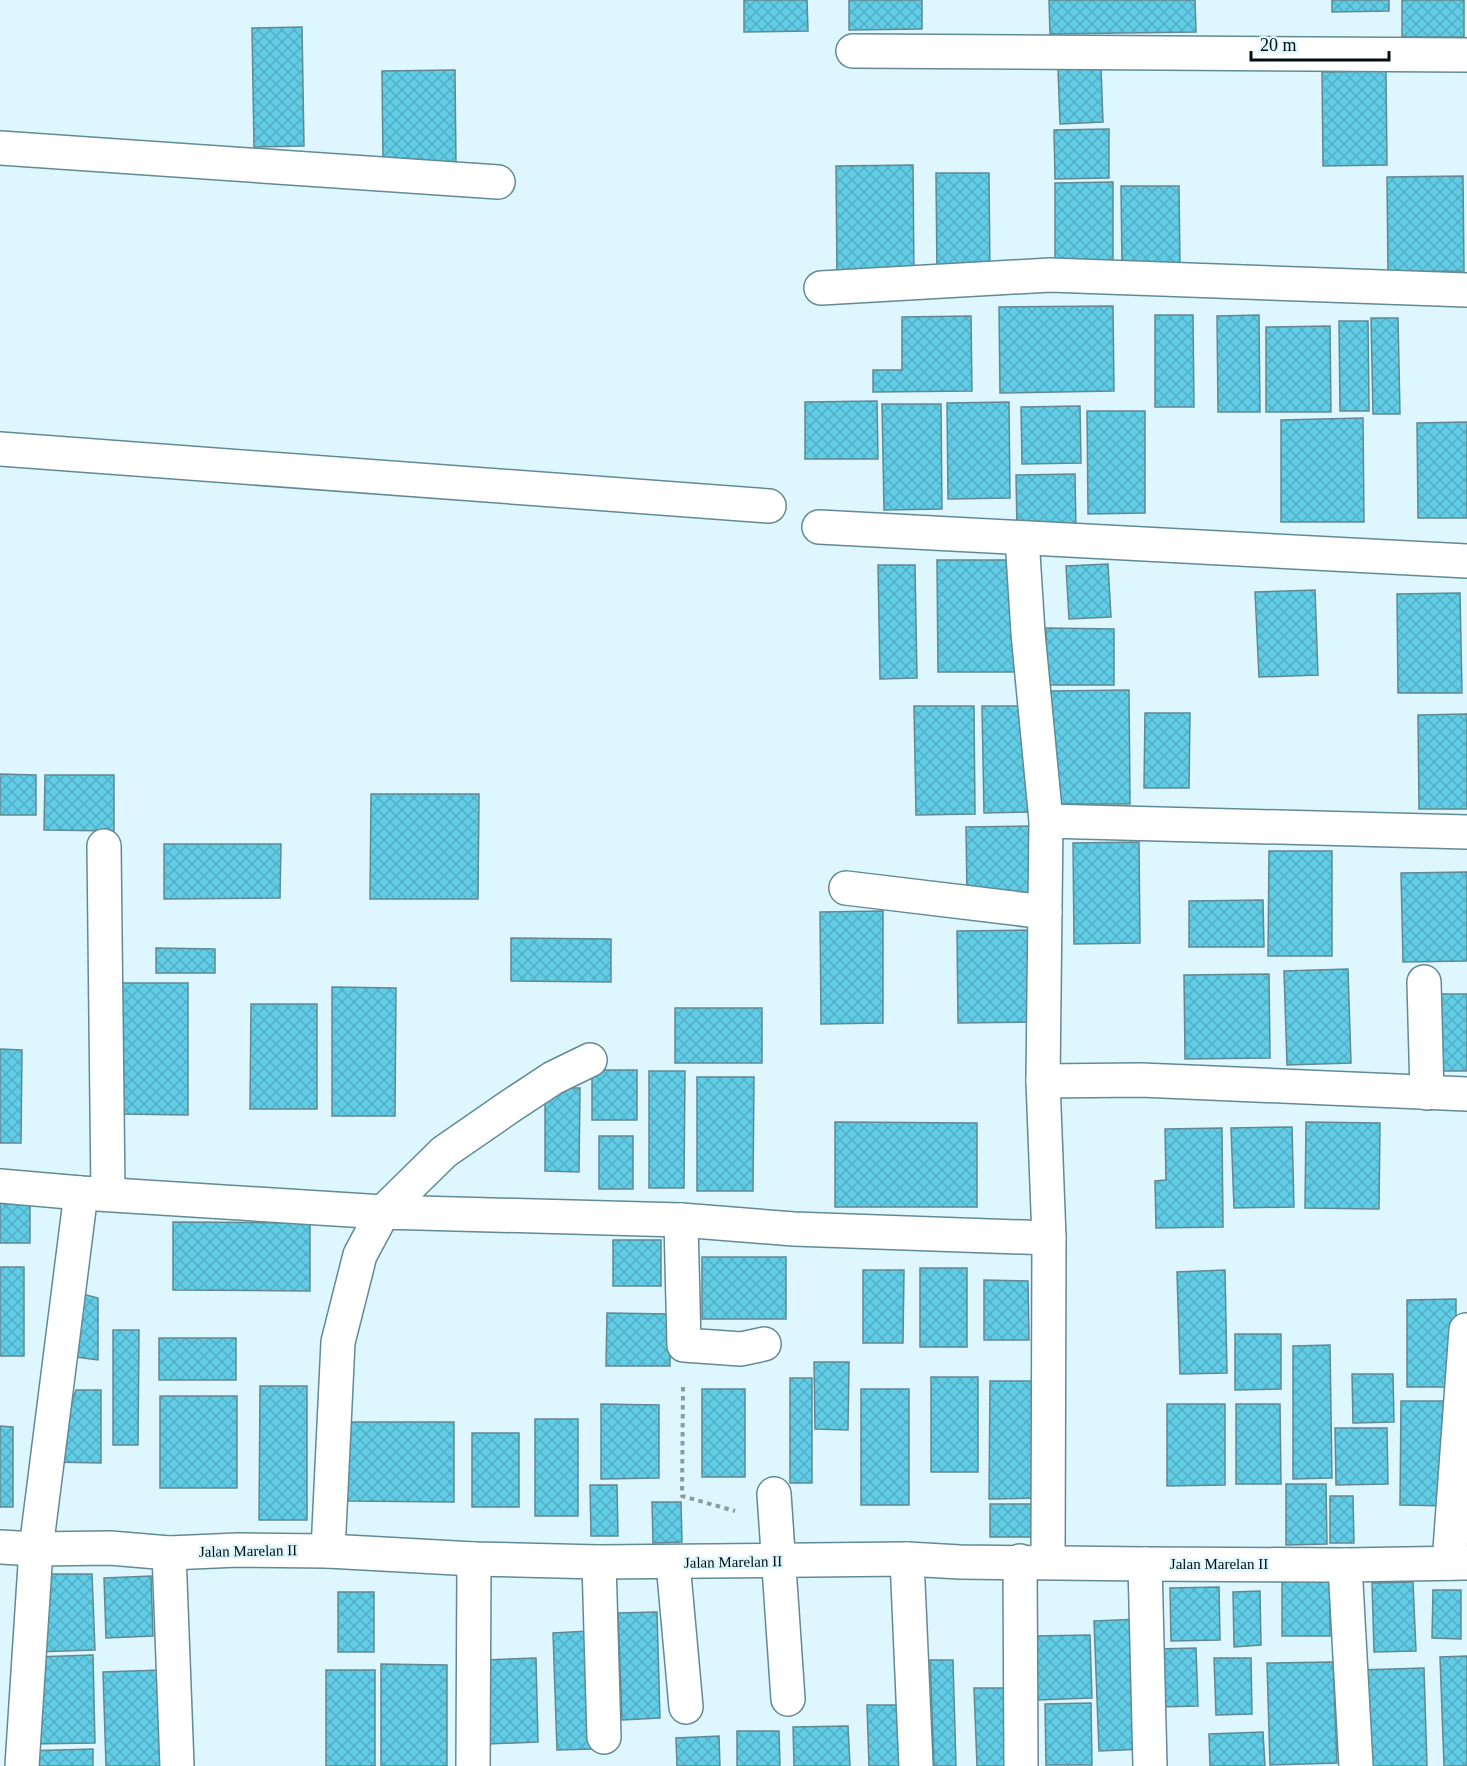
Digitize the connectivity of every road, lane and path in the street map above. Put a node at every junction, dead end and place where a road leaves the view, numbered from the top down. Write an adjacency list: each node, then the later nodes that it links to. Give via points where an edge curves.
1 (853, 51): 2 (street)
2 (1467, 56)
3 (0, 148): 4 (street)
4 (498, 182)
5 (821, 288): 6 (street, via 1050,274)
6 (1467, 291)
7 (0, 449): 8 (street)
8 (769, 506)
9 (819, 527): 10 (street)
10 (1022, 538): 11 (street); 12 (street)
11 (1467, 561)
12 (1046, 821): 13 (street); 16 (street)
13 (1467, 832)
14 (104, 846): 23 (street)
15 (846, 888): 16 (street)
16 (1045, 912): 19 (street)
17 (1424, 982): 20 (street)
18 (590, 1060): 24 (street, via 553,1078 444,1152)
19 (1043, 1081): 20 (street, via 1141,1080); 26 (street)
20 (1427, 1093): 21 (street)
21 (1467, 1094)
22 (0, 1186): 23 (street)
23 (95, 1194): 24 (street); 33 (street)
24 (383, 1212): 25 (street); 34 (street, via 360,1255 338,1342)
25 (681, 1220): 26 (street, via 794,1229); 29 (street)
26 (1049, 1238): 39 (street)
27 (1466, 1330): 42 (street)
28 (764, 1344): 29 (street, via 741,1349)
29 (684, 1345): 31 (path)
30 (774, 1494): 38 (street)
31 (682, 1496)
32 (0, 1547): 33 (street, Jalan Marelan II)
33 (36, 1550): 35 (street, Jalan Marelan II, via 110,1548); 48 (street)
34 (327, 1551): 35 (street, Jalan Marelan II); 36 (street, Jalan Marelan II)
35 (169, 1553): 49 (street)
36 (474, 1559): 40 (street, Jalan Marelan II); 50 (street)
37 (907, 1559): 38 (street, Jalan Marelan II); 39 (street, Jalan Marelan II); 51 (street)
38 (778, 1561): 41 (street, Jalan Marelan II); 45 (street)
39 (1034, 1562): 43 (street, Jalan Marelan II); 52 (street)
40 (599, 1563): 41 (street, Jalan Marelan II); 47 (street)
41 (673, 1563): 46 (street)
42 (1458, 1563): 44 (street, Jalan Marelan II)
43 (1145, 1564): 44 (street, Jalan Marelan II); 53 (street)
44 (1345, 1565): 54 (street)
45 (788, 1699)
46 (686, 1707)
47 (604, 1737)
48 (22, 1766)
49 (177, 1766)
50 (473, 1766)
51 (916, 1766)
52 (1021, 1766)
53 (1150, 1766)
54 (1356, 1766)

